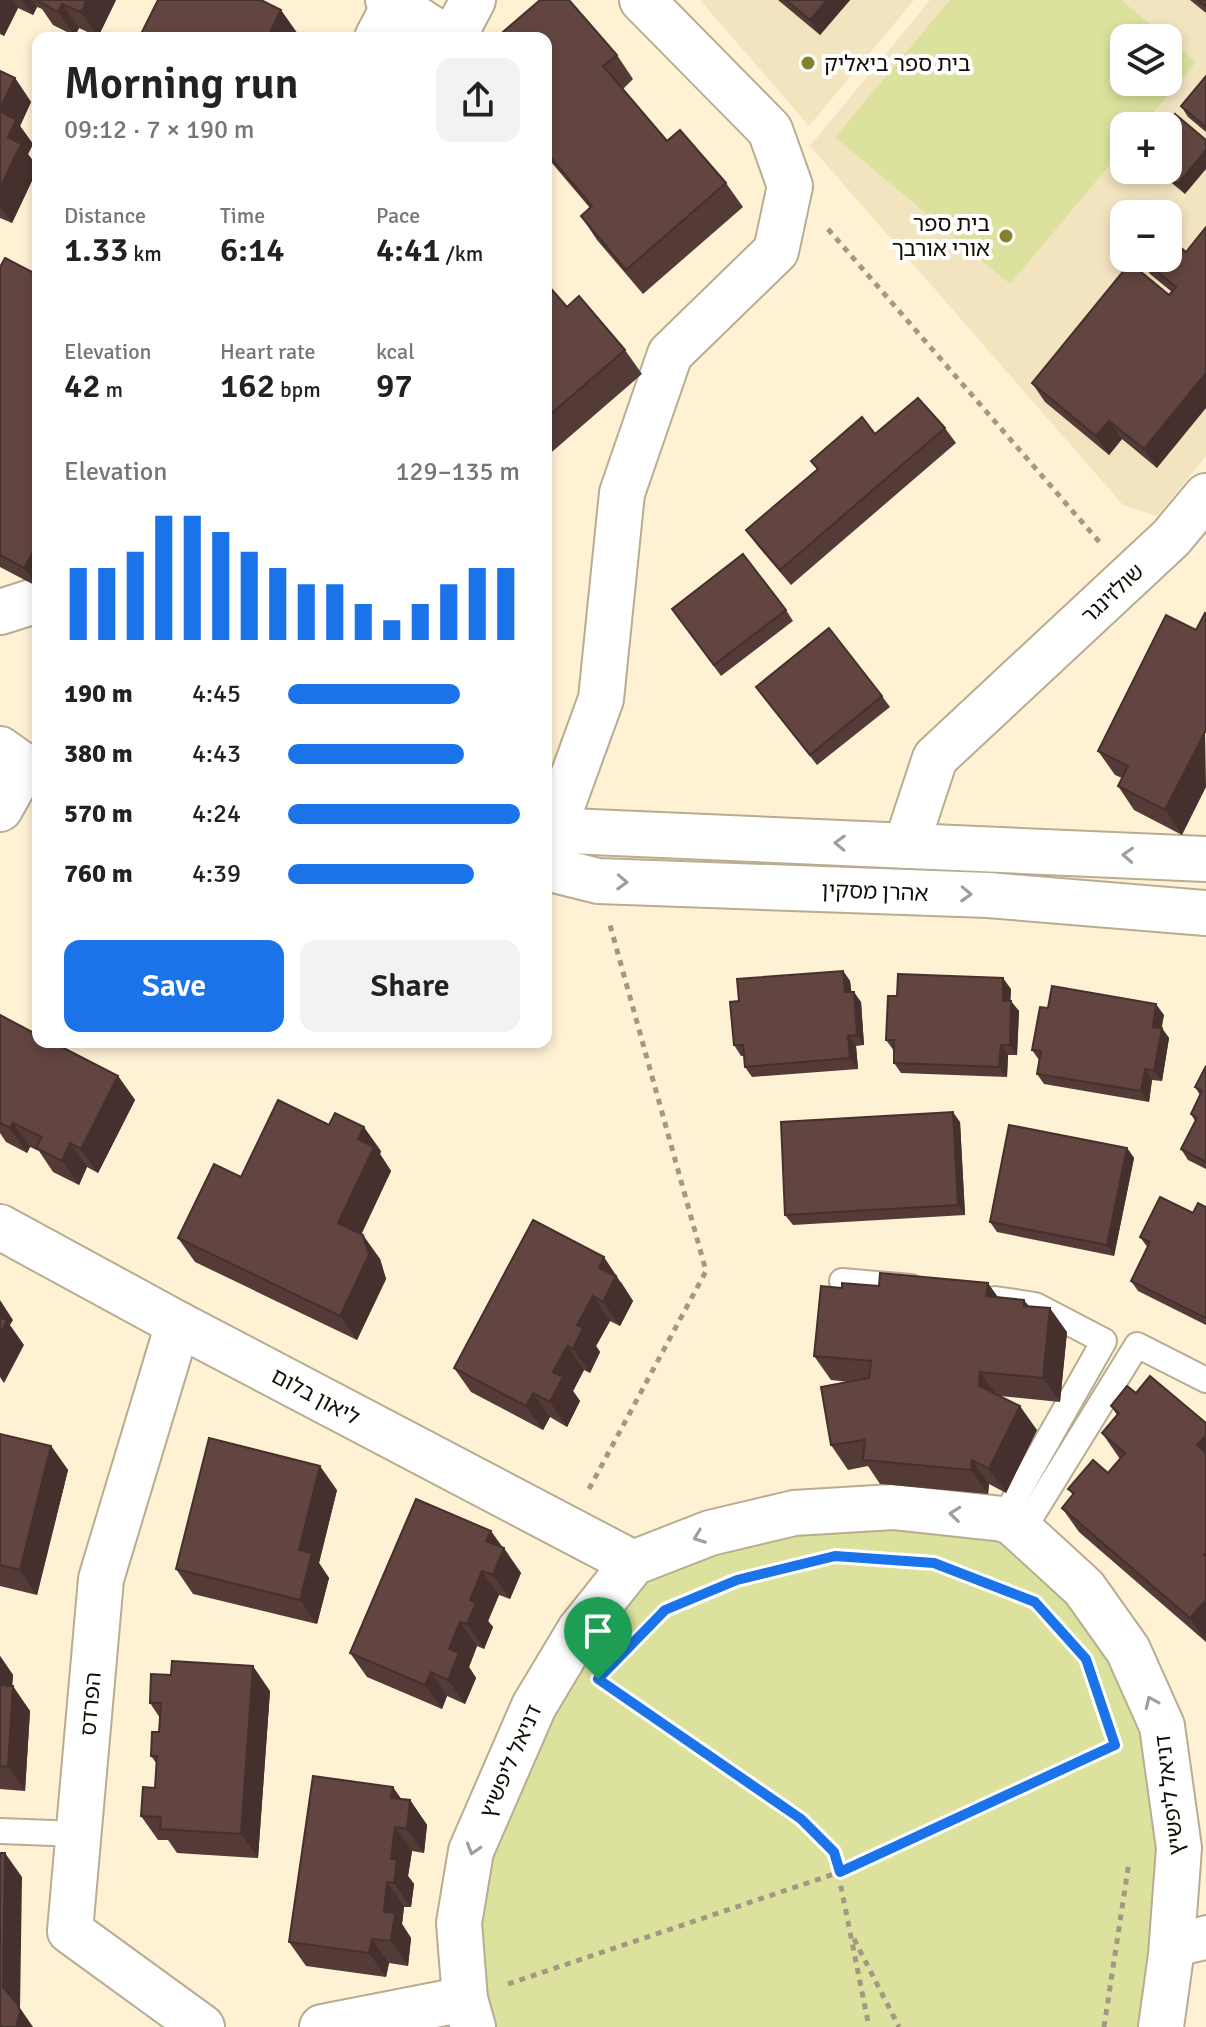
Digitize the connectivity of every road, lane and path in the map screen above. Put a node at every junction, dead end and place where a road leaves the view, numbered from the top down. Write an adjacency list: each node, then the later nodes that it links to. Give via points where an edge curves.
1 (473, 0): 5 (street)
2 (642, 0): 6 (street, via 770,130)
3 (389, 10): 4 (street)
4 (434, 32)
5 (456, 32)
6 (790, 186): 8 (path); 13 (street, via 776,251 670,354 622,493 601,699)
7 (1206, 496): 8 (street, שולזינגר)
8 (1130, 577): 16 (street, שולזינגר, via 935,758)
9 (32, 602): 10 (street)
10 (0, 612)
11 (21, 762): 12 (street)
12 (0, 809)
13 (552, 832)
14 (552, 843): 16 (street, אהרן מסקין, one-way to 14)
15 (552, 846): 18 (street, אהרן מסקין)
16 (906, 846): 17 (street, אהרן מסקין, one-way to 16)
17 (1206, 859)
18 (598, 881): 19 (street, אהרן מסקין, one-way to 19, via 988,895); 27 (path, via 706,1271)
19 (1206, 913)
20 (0, 1227): 24 (street, ליאון בלום)
21 (842, 1281): 22 (lane)
22 (928, 1288)
23 (973, 1295): 26 (lane, via 1035,1305 1104,1341)
24 (178, 1324): 27 (street, ליאון בלום); 39 (street, הפרדס, via 101,1579)
25 (1206, 1380): 26 (lane, via 1137,1345)
26 (1013, 1525): 30 (street, one-way to 30, via 893,1507 794,1513 710,1533); 35 (street, דניאל ליפשיץ, one-way to 26, via 1128,1650 1084,1588)
27 (567, 1529): 30 (street, ליאון בלום)
28 (835, 1556): 32 (path, via 737,1580 665,1610)
29 (849, 1557): 31 (path, via 934,1563)
30 (633, 1563): 47 (street, דניאל ליפשיץ, one-way to 47, via 579,1631 534,1706 471,1851 459,1923)
31 (1035, 1602)
32 (617, 1659)
33 (608, 1669): 41 (path, via 598,1679 801,1819 834,1852)
34 (1106, 1717): 36 (path)
35 (1162, 1726): 36 (path); 43 (street, דניאל ליפשיץ)
36 (1115, 1745): 37 (path); 41 (path)
37 (1120, 1759)
38 (0, 1831): 39 (lane)
39 (78, 1834): 48 (street, הפרדס, via 70,1931)
40 (1129, 1861): 52 (path)
41 (840, 1872): 42 (path); 45 (path)
42 (851, 1932): 50 (path); 51 (path)
43 (1189, 1942): 53 (street, דניאל ליפשיץ)
44 (505, 1971): 45 (path)
45 (506, 1985): 46 (path)
46 (511, 1999)
47 (469, 2013): 49 (street)
48 (202, 2027)
49 (322, 2027)
50 (869, 2027)
51 (899, 2027)
52 (1104, 2027)
53 (1161, 2027)

